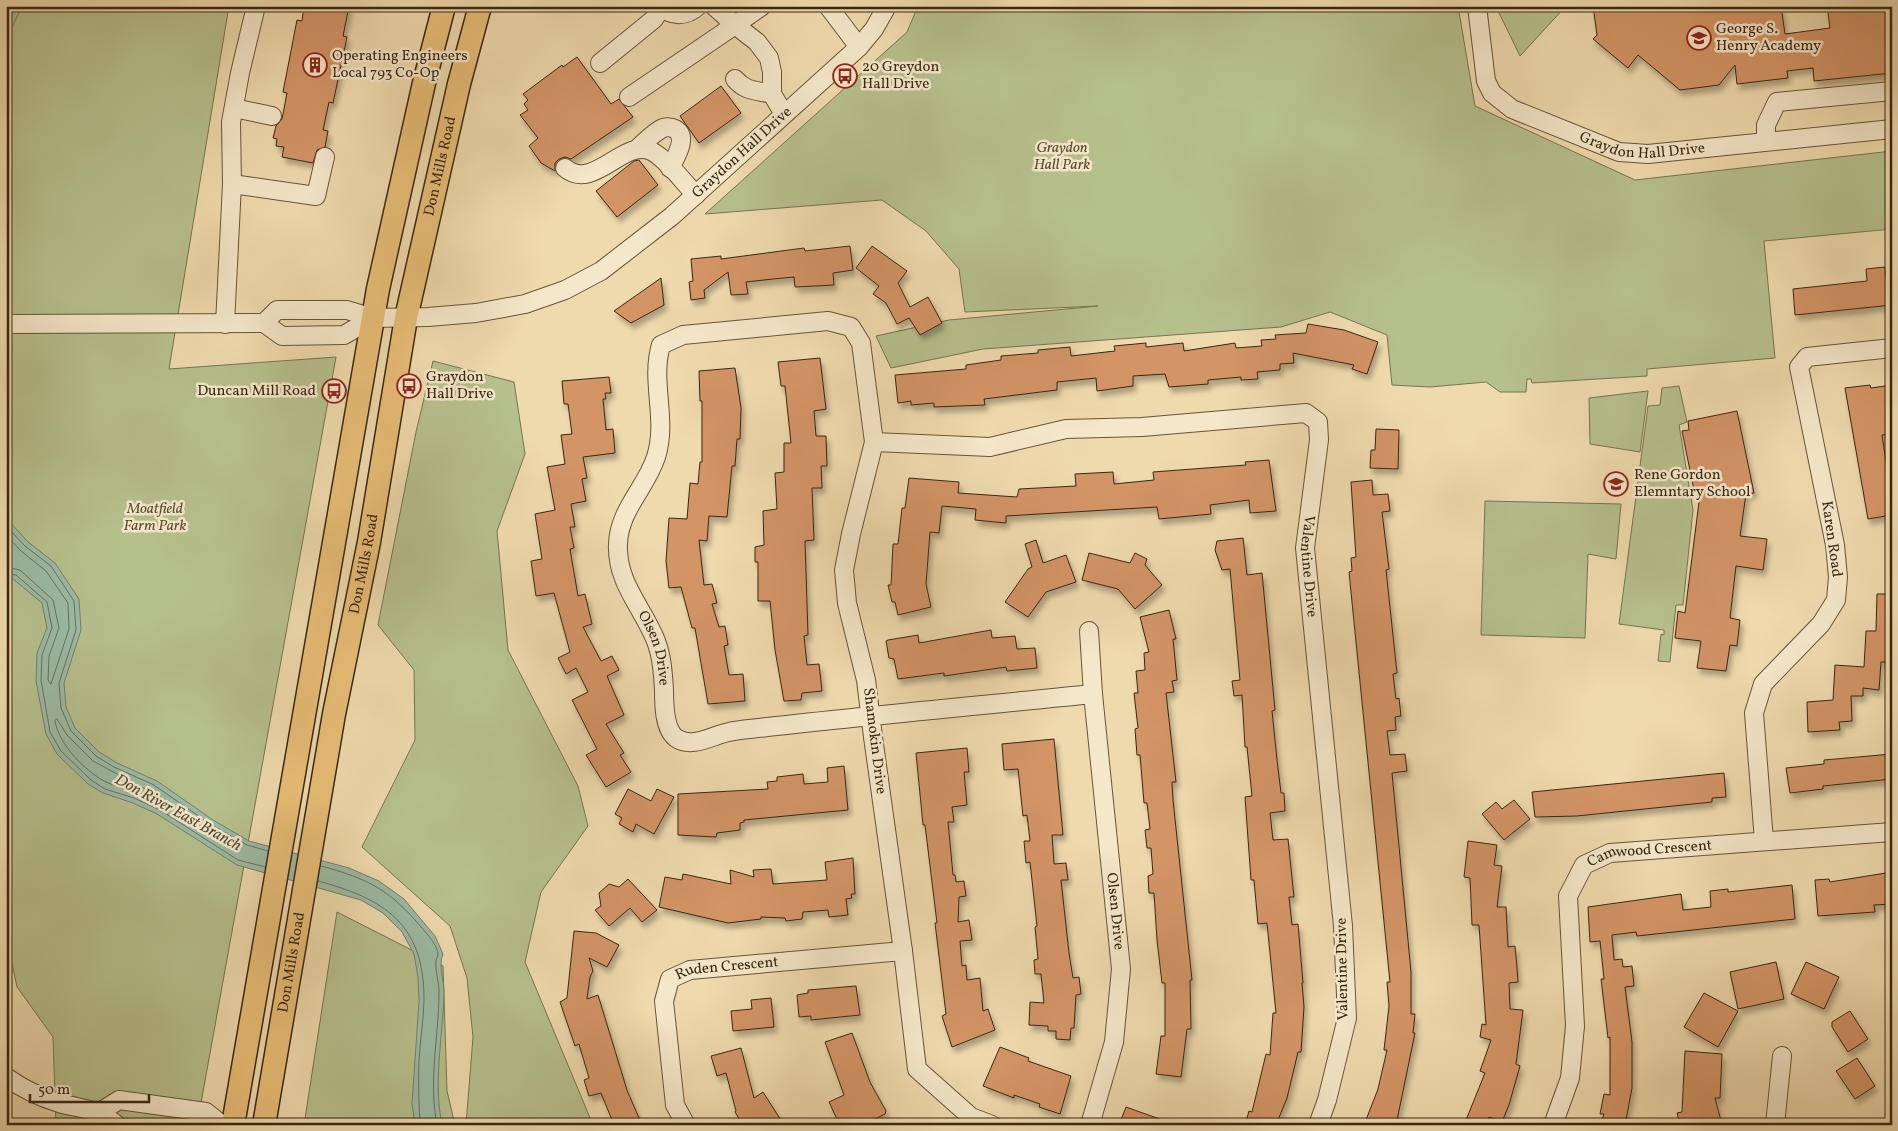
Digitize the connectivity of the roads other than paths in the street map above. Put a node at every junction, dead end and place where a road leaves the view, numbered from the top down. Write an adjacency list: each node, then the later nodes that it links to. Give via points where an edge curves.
1 (256, 6): 18 (street)
2 (444, 6): 29 (main road, Don Mills Road)
3 (480, 6): 30 (main road, Don Mills Road)
4 (698, 6): 10 (street, via 685,14 672,14)
5 (714, 6): 11 (street)
6 (762, 6): 11 (street)
7 (828, 6): 12 (street)
8 (888, 6): 12 (street, Graydon Hall Drive)
9 (1477, 6): 22 (street, Graydon Hall Drive, via 1486,81 1492,93 1512,109 1619,152 1648,154)
10 (660, 7): 13 (street, via 654,19)
11 (735, 25): 16 (street, via 757,42 769,58); 17 (street)
12 (859, 46): 19 (street, Graydon Hall Drive)
13 (600, 63)
14 (735, 79): 16 (street, via 751,91)
15 (1892, 90): 22 (street, via 1777,102 1766,124)
16 (772, 94): 19 (street)
17 (629, 97)
18 (234, 108): 20 (street); 27 (street, via 231,122)
19 (784, 114): 28 (street, Graydon Hall Drive)
20 (272, 116)
21 (1892, 129): 22 (street, Graydon Hall Drive)
22 (1766, 140)
23 (638, 148): 25 (street, via 598,170 580,173 569,172); 26 (street, via 652,151); 26 (street, via 663,128 677,130 681,145)
24 (325, 157): 27 (street, via 316,196)
25 (565, 168)
26 (670, 168): 28 (street)
27 (232, 184): 33 (street)
28 (696, 195): 30 (street, Graydon Hall Drive, via 601,271 565,290 524,304 476,313)
29 (373, 318): 30 (street); 31 (street, via 347,310 277,310); 31 (street, via 344,335 282,336); 48 (main road, Don Mills Road)
30 (406, 318): 49 (main road, Don Mills Road)
31 (264, 323): 33 (street)
32 (6, 324): 33 (street)
33 (225, 324)
34 (851, 327): 36 (street, Shamokin Drive, via 861,343); 39 (street, Olsen Drive, via 828,321 684,336 662,345 657,359 662,431 656,458 630,501 621,524 618,562 629,592 656,641 667,718 676,738 688,742 701,741 729,732)
35 (1892, 348): 41 (street, Karen Road, via 1807,357 1799,367 1835,545 1838,577 1836,600 1821,624 1763,684 1754,714)
36 (874, 442): 39 (street, Shamokin Drive, via 844,570 847,603 866,680); 53 (street, Valentine Drive, via 990,447 1066,429 1142,427 1306,413 1318,422 1319,440 1305,548 1343,926 1346,1018)
37 (1089, 631): 38 (street, Olsen Drive)
38 (1093, 694): 39 (street, Olsen Drive); 52 (street, Olsen Drive, via 1121,969 1114,1042)
39 (870, 716): 42 (street, Shamokin Drive)
40 (1892, 832): 41 (street, Camwood Crescent)
41 (1764, 842): 54 (street, Camwood Crescent, via 1610,853 1584,865 1568,896 1575,1026 1570,1078)
42 (903, 951): 50 (street, Ruden Crescent, via 690,970 670,979 664,1001 675,1104); 51 (street, Shamokin Drive, via 917,1068 971,1117)
43 (1782, 1056): 55 (street)
44 (6, 1077): 45 (street, via 40,1097)
45 (100, 1112): 46 (street); 47 (street, via 118,1100 206,1112)
46 (117, 1125)
47 (222, 1125)
48 (233, 1125)
49 (264, 1125)
50 (686, 1125)
51 (992, 1125)
52 (1090, 1125)
53 (1318, 1125)
54 (1554, 1125)
55 (1775, 1125)

